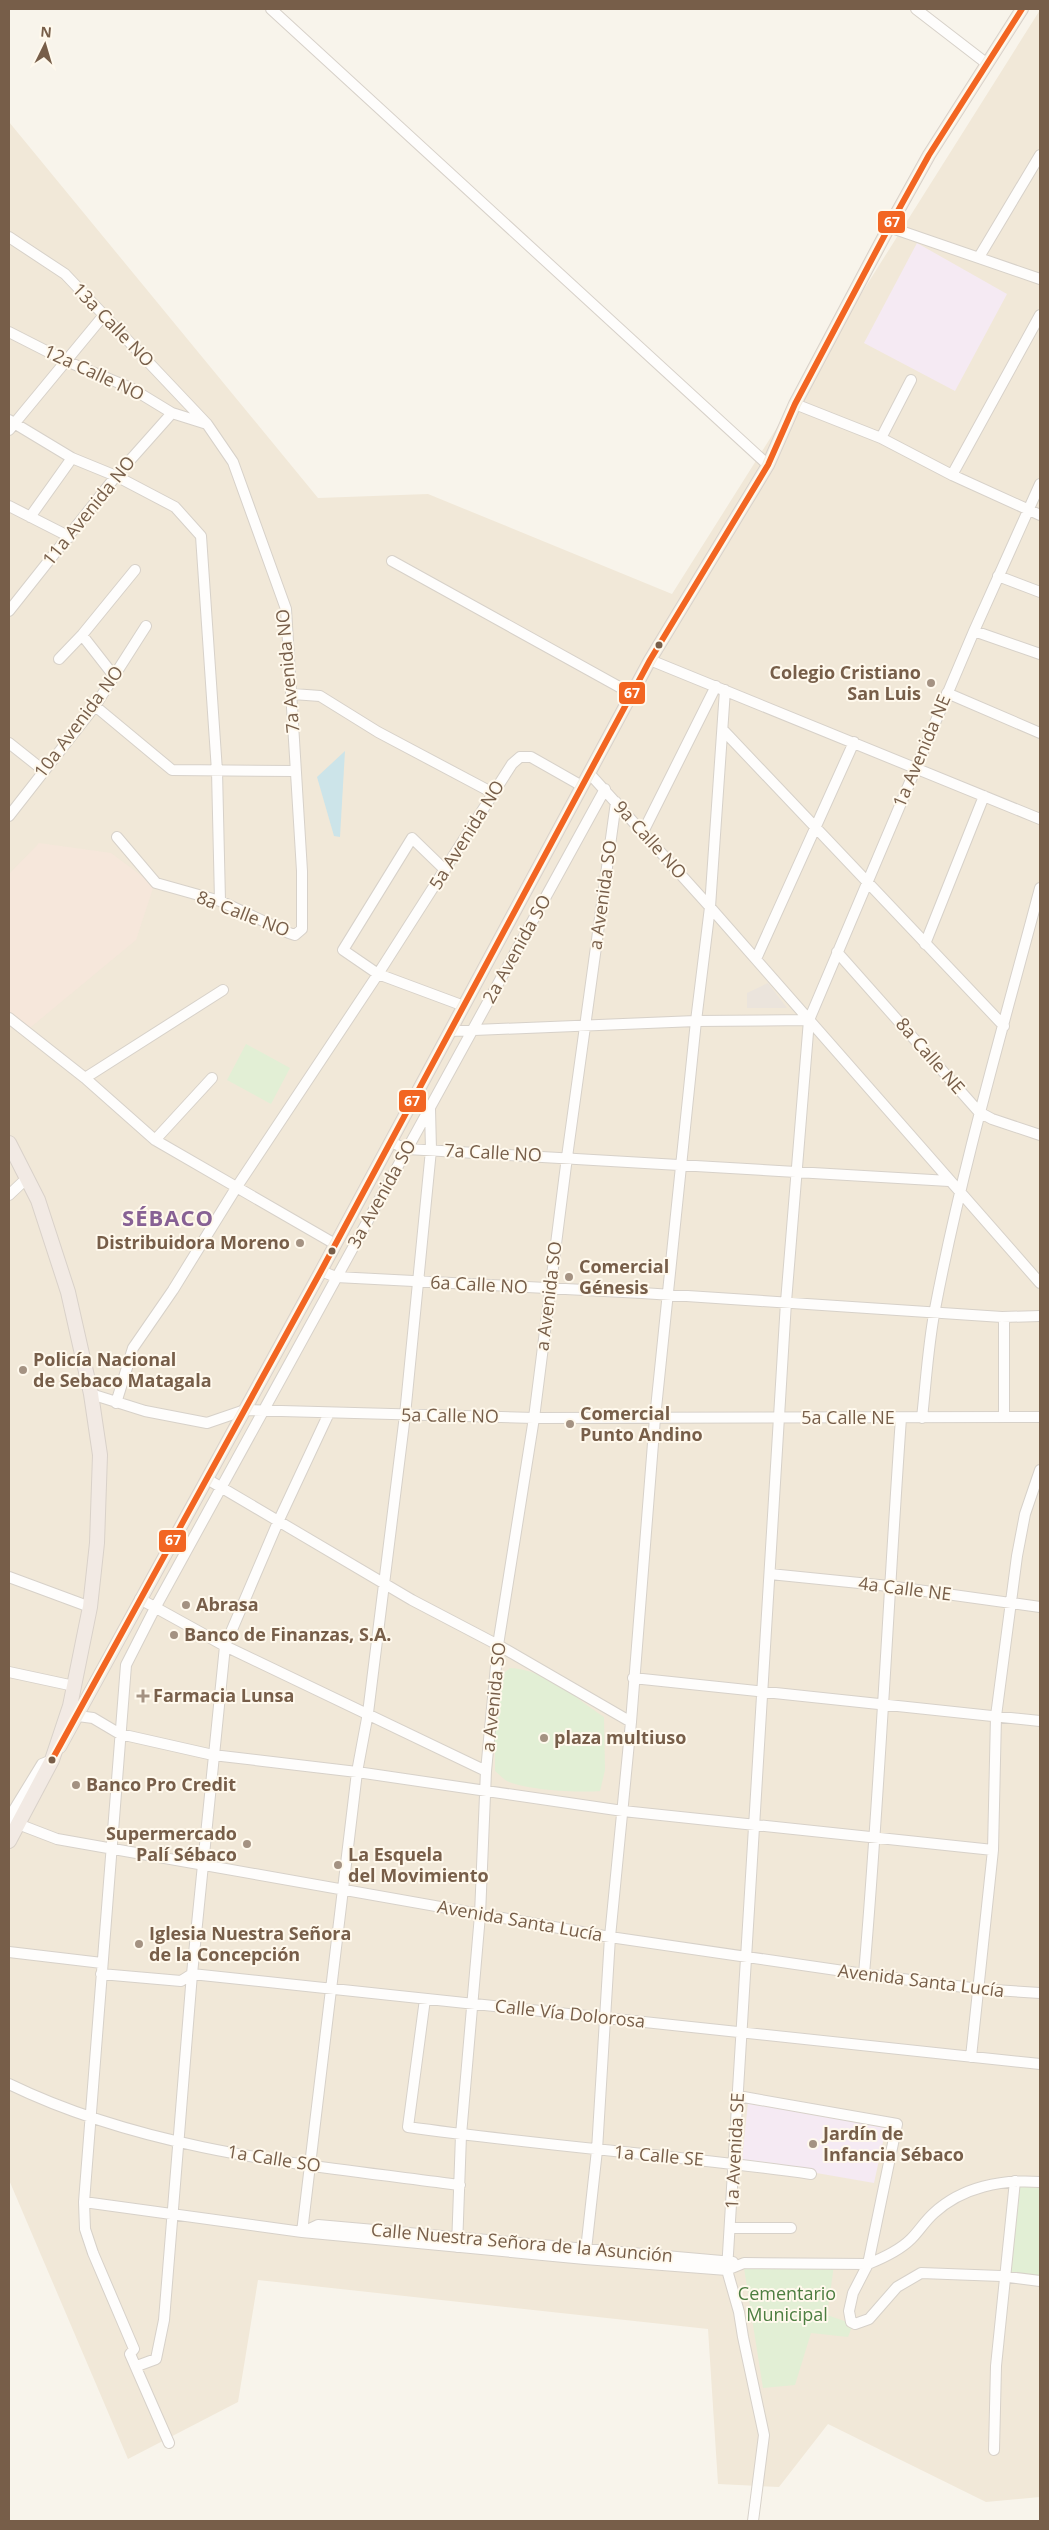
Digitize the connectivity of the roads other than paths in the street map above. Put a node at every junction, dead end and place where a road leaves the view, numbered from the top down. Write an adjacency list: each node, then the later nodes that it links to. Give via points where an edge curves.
1 (271, 9): 21 (street)
2 (916, 9): 4 (street)
3 (1022, 9): 4 (main road)
4 (986, 63): 6 (main road)
5 (1040, 155): 8 (street)
6 (889, 227): 8 (street); 15 (main road)
7 (9, 238): 10 (street, 13a Calle NO, via 65,274)
8 (979, 257): 9 (street)
9 (1040, 279)
10 (104, 314): 13 (street); 18 (street, 13a Calle NO)
11 (1040, 315): 22 (street)
12 (9, 332): 13 (street, 12a Calle NO)
13 (66, 361): 16 (street, 12a Calle NO, via 131,388); 17 (street)
14 (911, 380): 19 (street)
15 (795, 404): 19 (street); 21 (main road)
16 (172, 413): 18 (street, 12a Calle NO); 23 (street, 11a Avenida NO)
17 (11, 424): 20 (street)
18 (207, 424): 44 (street, 7a Avenida NO, via 233,462 286,609)
19 (881, 438): 22 (street)
20 (72, 458): 23 (street); 28 (street)
21 (768, 465): 40 (main road)
22 (952, 475): 26 (street)
23 (116, 476): 29 (street, 11a Avenida NO); 53 (street, via 174,507 201,536)
24 (1040, 484): 26 (street, 1a Avenida NE)
25 (9, 506): 28 (street)
26 (1030, 510): 27 (street); 32 (street, 1a Avenida NE)
27 (1040, 515)
28 (30, 517): 29 (street)
29 (70, 537): 34 (street, 11a Avenida NO)
30 (392, 561): 45 (street)
31 (135, 570): 37 (street)
32 (998, 576): 33 (street); 36 (street, 1a Avenida NE)
33 (1040, 592)
34 (9, 610)
35 (146, 626): 41 (street, 10a Avenida NO)
36 (974, 631): 38 (street); 43 (street, 1a Avenida NE)
37 (82, 636): 39 (street); 41 (street)
38 (1040, 654)
39 (59, 659)
40 (650, 660): 42 (street); 45 (main road)
41 (114, 676): 46 (street, 10a Avenida NO)
42 (720, 688): 47 (street); 49 (street); 64 (street)
43 (947, 693): 48 (street); 51 (street, 1a Avenida NE)
44 (293, 694): 54 (street, 7a Avenida NO); 58 (street, via 320,696 378,732)
45 (632, 694): 55 (main road)
46 (95, 706): 52 (street, 10a Avenida NO); 53 (street, via 172,770)
47 (723, 730): 63 (street); 70 (street)
48 (1040, 733)
49 (854, 742): 51 (street); 63 (street)
50 (9, 743): 52 (street)
51 (915, 767): 59 (street); 67 (street, 1a Avenida NE)
52 (43, 770): 61 (street, 10a Avenida NO)
53 (217, 771): 54 (street); 69 (street)
54 (295, 771): 71 (street, 7a Avenida NO, via 302,870 303,923)
55 (589, 773): 56 (main road); 57 (street, 9a Calle NO)
56 (582, 786): 58 (street, 5a Avenida NO, via 531,757 520,757); 77 (main road)
57 (605, 789): 60 (street, 9a Calle NO); 83 (street, 2a Avenida SO)
58 (492, 793): 66 (street, 5a Avenida NO)
59 (984, 796): 62 (street); 72 (street)
60 (616, 802): 64 (street, 9a Calle NO); 81 (street, a Avenida SO)
61 (9, 816)
62 (1040, 818)
63 (815, 827): 67 (street); 74 (street)
64 (643, 832): 70 (street, 9a Calle NO)
65 (117, 837): 69 (street, 8a Calle NO, via 156,883)
66 (445, 870): 75 (street, 5a Avenida NO); 75 (street, via 412,838 343,950)
67 (867, 882): 72 (street); 73 (street, 1a Avenida NE)
68 (1040, 888): 82 (street)
69 (220, 901): 71 (street, 8a Calle NO, via 288,933)
70 (710, 907): 74 (street, 9a Calle NO); 80 (street)
71 (300, 933)
72 (926, 944): 82 (street)
73 (837, 952): 79 (street, 1a Avenida NE); 88 (street, 8a Calle NE)
74 (756, 959): 79 (street, 9a Calle NO)
75 (378, 974): 77 (street); 100 (street, 5a Avenida NO)
76 (223, 990): 85 (street)
77 (464, 1006): 84 (main road)
78 (9, 1018): 85 (street)
79 (809, 1020): 80 (street); 97 (street, 1a Avenida NE); 99 (street, 9a Calle NO)
80 (696, 1021): 81 (street); 96 (street)
81 (584, 1026): 83 (street); 95 (street, a Avenida SO)
82 (1004, 1026): 88 (street)
83 (473, 1030): 84 (street); 87 (street, 2a Avenida SO)
84 (450, 1031): 91 (main road)
85 (85, 1078): 90 (street)
86 (212, 1078): 90 (street)
87 (430, 1108): 93 (street, 3a Avenida SO); 94 (street)
88 (979, 1112): 89 (street, 8a Calle NE); 101 (street)
89 (1040, 1135)
90 (155, 1140): 100 (street)
91 (390, 1142): 93 (street, 7a Calle NO); 103 (main road)
92 (10, 1149): 98 (highway)
93 (407, 1149): 94 (street, 7a Calle NO); 105 (street, 3a Avenida SO)
94 (431, 1150): 95 (street, 7a Calle NO); 106 (street)
95 (567, 1157): 96 (street, 7a Calle NO); 108 (street, a Avenida SO)
96 (680, 1164): 97 (street, 7a Calle NO); 109 (street)
97 (796, 1171): 99 (street, 7a Calle NO); 110 (street, 1a Avenida NE)
98 (27, 1178): 102 (street); 114 (highway, via 38,1200 68,1292)
99 (949, 1181): 101 (street, 9a Calle NO)
100 (236, 1188): 103 (street); 115 (street, 5a Avenida NO, via 133,1348)
101 (960, 1192): 107 (street, 9a Calle NO); 111 (street)
102 (9, 1195)
103 (336, 1244): 104 (main road)
104 (321, 1271): 105 (street, 6a Calle NO); 116 (main road)
105 (336, 1277): 106 (street, 6a Calle NO); 117 (street, 3a Avenida SO)
106 (417, 1282): 108 (street, 6a Calle NO); 119 (street)
107 (1040, 1283)
108 (550, 1288): 109 (street, 6a Calle NO); 122 (street, a Avenida SO)
109 (668, 1294): 110 (street, 6a Calle NO); 123 (street)
110 (786, 1302): 111 (street, 6a Calle NO); 126 (street, 1a Avenida NE)
111 (934, 1311): 113 (street, 6a Calle NO); 125 (street)
112 (1040, 1316): 113 (street, 6a Calle NO)
113 (1004, 1317): 120 (street)
114 (91, 1394): 115 (street); 137 (highway, via 100,1454 97,1543)
115 (116, 1403): 116 (street, via 207,1423)
116 (245, 1410): 117 (street, 5a Calle NO); 128 (main road)
117 (263, 1411): 118 (street, 5a Calle NO); 129 (street, 3a Avenida SO)
118 (330, 1414): 119 (street, 5a Calle NO); 130 (street)
119 (405, 1415): 122 (street, 5a Calle NO); 133 (street)
120 (1004, 1417): 121 (street, 5a Calle NE); 125 (street, 5a Calle NE)
121 (1040, 1417)
122 (534, 1418): 123 (street, 5a Calle NO); 140 (street, a Avenida SO)
123 (655, 1418): 126 (street, 5a Calle NE); 143 (street)
124 (901, 1418): 125 (street, 5a Calle NE); 126 (street, 5a Calle NE); 134 (street)
125 (922, 1418)
126 (779, 1419): 131 (street, 1a Avenida NE)
127 (1040, 1470): 136 (street, via 1025,1514)
128 (207, 1479): 129 (street); 135 (main road)
129 (221, 1487): 130 (street); 139 (street, 3a Avenida SO)
130 (278, 1522): 133 (street); 141 (street)
131 (770, 1574): 134 (street, 4a Calle NE); 145 (street, 1a Avenida NE)
132 (9, 1577): 137 (street)
133 (384, 1583): 140 (street); 147 (street)
134 (889, 1586): 136 (street, 4a Calle NE); 146 (street)
135 (140, 1600): 139 (street); 148 (main road)
136 (1010, 1603): 138 (street, 4a Calle NE); 149 (street)
137 (90, 1607): 144 (highway)
138 (1040, 1607)
139 (154, 1608): 141 (street); 152 (street, 3a Avenida SO, via 126,1665)
140 (498, 1645): 151 (street); 155 (street, a Avenida SO)
141 (225, 1646): 147 (street); 153 (street)
142 (9, 1672): 144 (street)
143 (633, 1678): 145 (street); 151 (street)
144 (74, 1686): 154 (highway)
145 (763, 1691): 146 (street); 160 (street, 1a Avenida NE)
146 (884, 1704): 149 (street); 161 (street)
147 (368, 1713): 155 (street); 156 (street)
148 (78, 1716): 152 (street, via 93,1718); 154 (main road)
149 (996, 1716): 150 (street); 164 (street)
150 (1040, 1720)
151 (631, 1722): 158 (street)
152 (120, 1734): 153 (street); 163 (street, 3a Avenida SO)
153 (213, 1755): 156 (street); 165 (street)
154 (52, 1760): 159 (highway)
155 (486, 1771): 157 (street, a Avenida SO)
156 (357, 1772): 157 (street); 166 (street)
157 (487, 1791): 158 (street); 167 (street, a Avenida SO)
158 (623, 1811): 160 (street); 168 (street)
159 (11, 1819): 162 (highway); 163 (street, Avenida Santa Lucía, via 57,1839)
160 (755, 1825): 161 (street); 170 (street, 1a Avenida NE)
161 (876, 1838): 164 (street); 174 (street)
162 (9, 1841)
163 (113, 1850): 165 (street, Avenida Santa Lucía); 171 (street, 3a Avenida SO)
164 (993, 1850): 176 (street)
165 (204, 1864): 166 (street, Avenida Santa Lucía); 173 (street)
166 (344, 1890): 167 (street, Avenida Santa Lucía); 175 (street)
167 (480, 1915): 168 (street, Avenida Santa Lucía); 179 (street, a Avenida SO)
168 (610, 1937): 170 (street, Avenida Santa Lucía); 180 (street)
169 (9, 1952): 171 (street)
170 (746, 1958): 174 (street, Avenida Santa Lucía); 181 (street)
171 (102, 1963): 172 (street, 3a Avenida SO)
172 (101, 1974): 173 (street, Calle Vía Dolorosa, via 181,1981); 186 (street, 3a Avenida SO)
173 (192, 1974): 175 (street, Calle Vía Dolorosa); 188 (street)
174 (864, 1974): 176 (street, Avenida Santa Lucía)
175 (332, 1989): 178 (street, Calle Vía Dolorosa); 191 (street)
176 (979, 1989): 177 (street, Avenida Santa Lucía); 182 (street)
177 (1040, 1993)
178 (425, 1999): 179 (street, Calle Vía Dolorosa); 187 (street, via 408,2128)
179 (473, 2004): 180 (street, Calle Vía Dolorosa); 187 (street, a Avenida SO)
180 (604, 2018): 181 (street, Calle Vía Dolorosa); 189 (street)
181 (742, 2032): 182 (street, Calle Vía Dolorosa); 185 (street, 1a Avenida SE)
182 (971, 2057): 183 (street, Calle Vía Dolorosa)
183 (1040, 2064)
184 (9, 2084): 186 (street, 1a Calle SO)
185 (738, 2096): 190 (street, 1a Avenida SE); 203 (street, via 896,2124)
186 (91, 2117): 188 (street, 1a Calle SO); 196 (street, 3a Avenida SO)
187 (461, 2135): 189 (street); 195 (street, a Avenida SO)
188 (178, 2144): 191 (street, 1a Calle SO); 197 (street)
189 (597, 2150): 190 (street, 1a Calle SE); 202 (street)
190 (734, 2163): 192 (street, 1a Calle SE); 198 (street, 1a Avenida SE)
191 (310, 2166): 195 (street, 1a Calle SO); 200 (street)
192 (811, 2174)
193 (1015, 2181): 194 (street); 203 (street, via 973,2190 950,2200 910,2240); 205 (street)
194 (1040, 2182)
195 (460, 2185): 201 (street, a Avenida SO)
196 (84, 2202): 197 (street, Calle Nuestra Señora de la Asunción); 207 (street, 3a Avenida SO, via 85,2229 134,2349 130,2354)
197 (172, 2215): 200 (street, Calle Nuestra Señora de la Asunción); 207 (street, via 164,2320 156,2359)
198 (730, 2228): 199 (street); 204 (street, 1a Avenida SE)
199 (791, 2228)
200 (302, 2232): 201 (street, Calle Nuestra Señora de la Asunción)
201 (457, 2243): 202 (street, Calle Nuestra Señora de la Asunción)
202 (585, 2255): 204 (street, Calle Nuestra Señora de la Asunción)
203 (868, 2264): 204 (street, Calle Nuestra Señora de la Asunción, via 744,2263); 205 (street, via 852,2293 849,2318 855,2324 869,2319 896,2287 921,2273)
204 (728, 2266): 210 (street, 1a Avenida SE, via 764,2435)
205 (1007, 2277): 206 (street); 209 (street, via 996,2366)
206 (1040, 2282)
207 (137, 2366): 208 (street, 3a Avenida SO)
208 (169, 2442)
209 (994, 2450)
210 (753, 2521)

